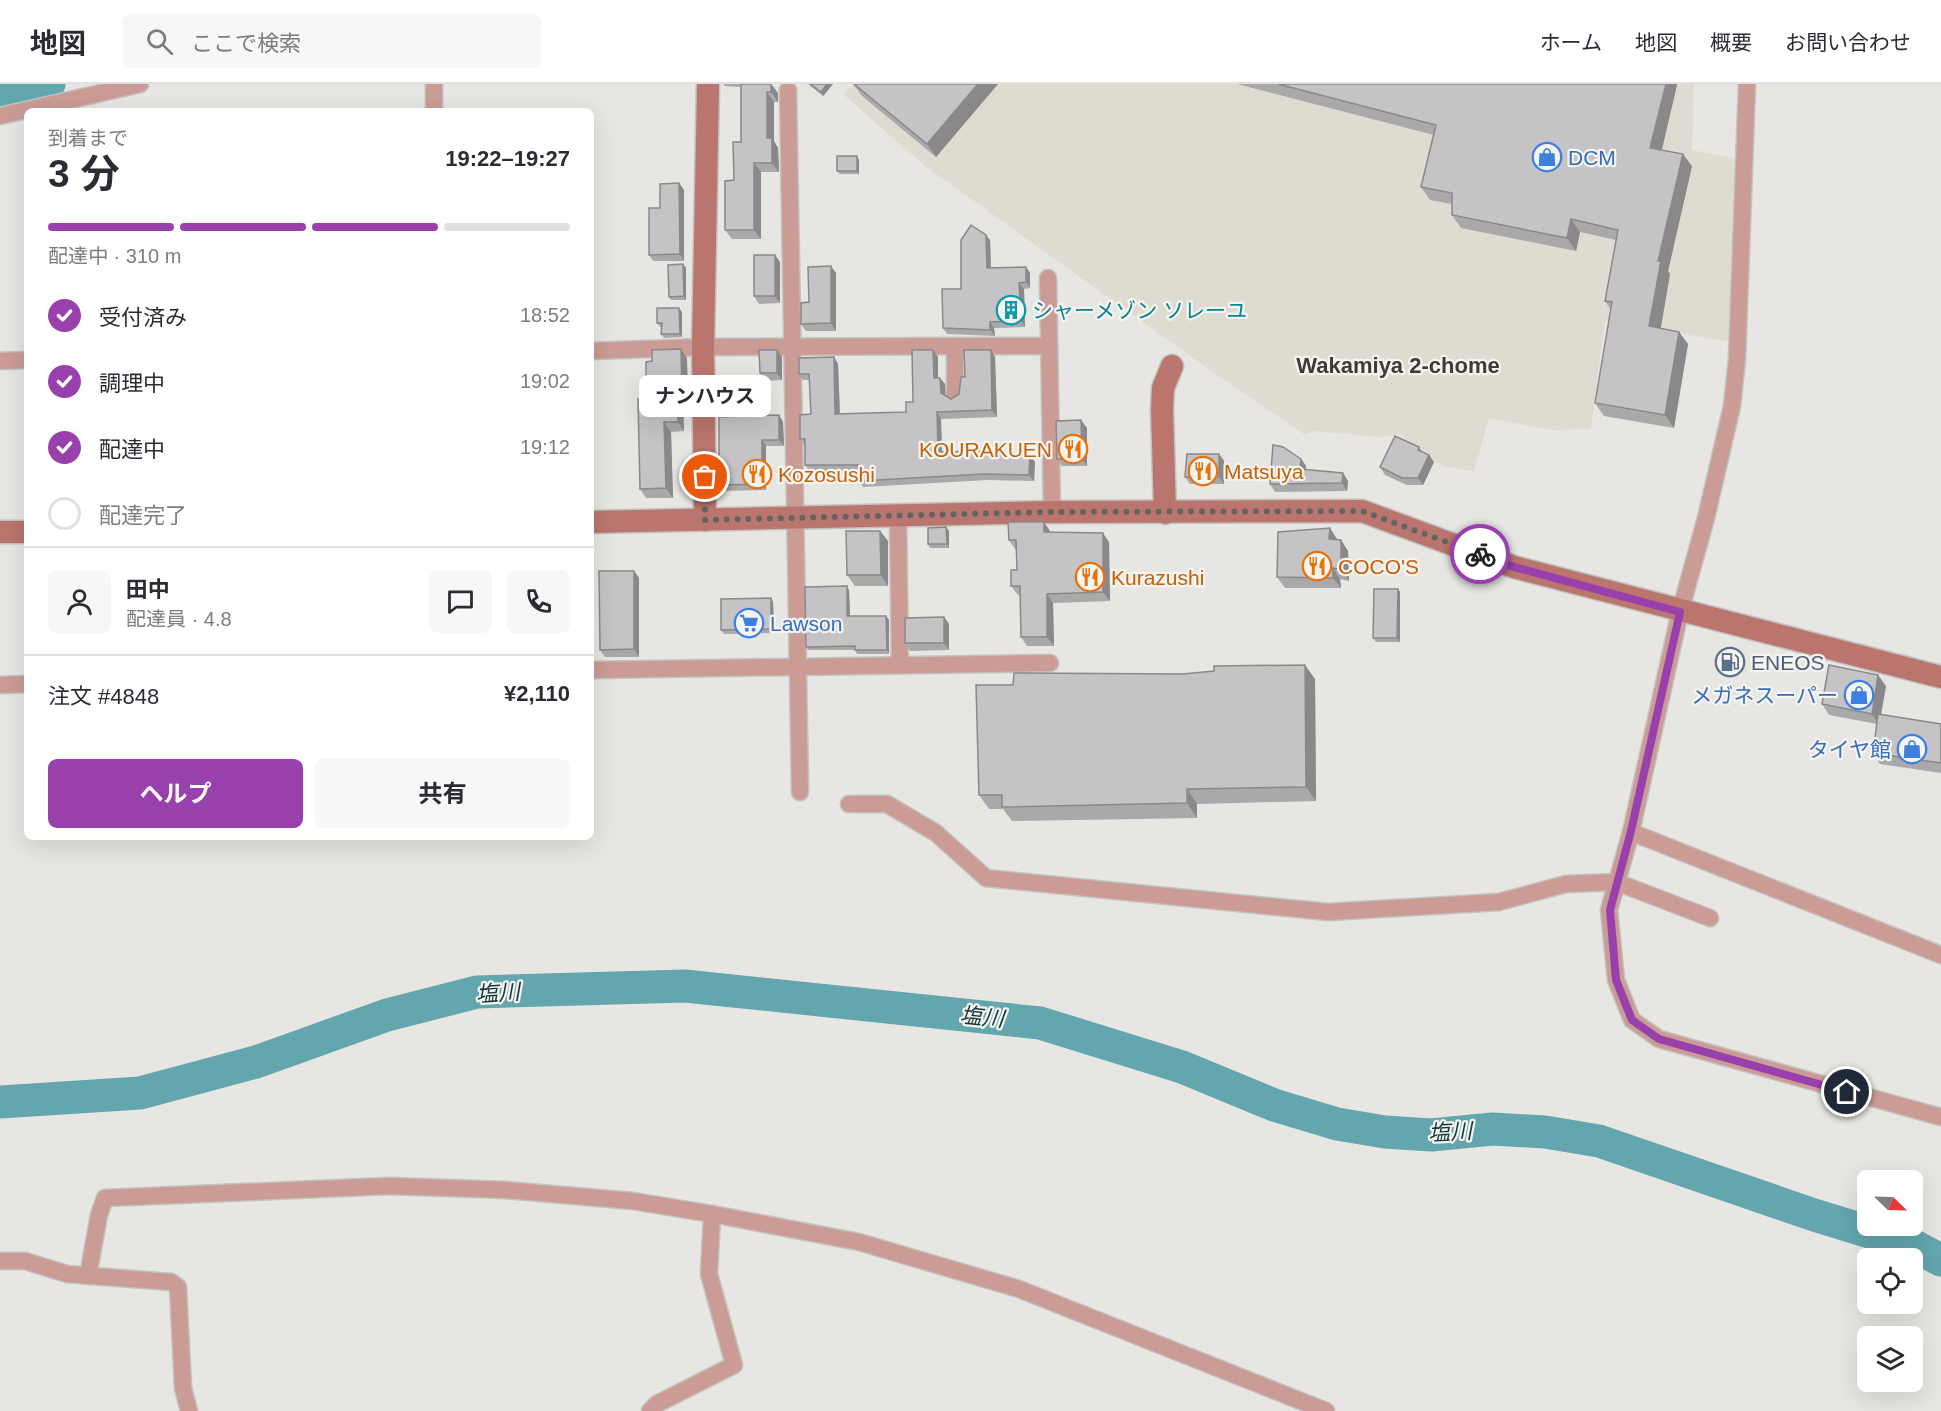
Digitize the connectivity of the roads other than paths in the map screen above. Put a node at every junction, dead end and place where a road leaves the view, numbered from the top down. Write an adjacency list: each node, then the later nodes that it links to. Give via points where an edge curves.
1 (140, 84): 6 (street)
2 (434, 84): 7 (street)
3 (708, 84): 13 (street)
4 (1747, 84): 28 (street, via 1732,406)
5 (788, 90): 14 (street)
6 (35, 108)
7 (434, 108)
8 (24, 111): 9 (street)
9 (0, 116)
10 (1048, 278): 11 (street)
11 (1049, 345): 12 (street); 20 (street)
12 (954, 346): 14 (street); 19 (street)
13 (703, 347): 14 (street); 15 (street); 24 (street)
14 (792, 348): 23 (street)
15 (594, 351)
16 (24, 360): 17 (street)
17 (0, 361)
18 (1172, 366): 21 (street, via 1163,388)
19 (955, 395)
20 (1052, 512): 21 (street); 22 (street)
21 (1165, 513): 28 (street, via 1362,511 1514,567)
22 (898, 516): 23 (street); 30 (street)
23 (795, 517): 24 (street); 31 (street)
24 (705, 520): 25 (street)
25 (594, 522)
26 (0, 532): 27 (street)
27 (24, 532)
28 (1680, 612): 33 (street); 38 (street)
29 (1050, 663): 30 (street)
30 (900, 666): 31 (street)
31 (798, 667): 32 (street); 36 (street)
32 (594, 670)
33 (1941, 677)
34 (24, 684): 35 (street)
35 (0, 685)
36 (800, 792)
37 (849, 804): 39 (street, via 887,804 936,833 986,878 1328,912 1499,902 1566,884)
38 (1631, 831): 39 (street); 41 (street)
39 (1616, 882): 40 (street); 43 (street, via 1610,910 1616,980 1632,1020 1659,1039)
40 (1710, 918)
41 (1941, 955)
42 (1941, 1100): 43 (street)
43 (1940, 1117)
44 (712, 1214): 46 (street, via 622,1200 506,1190 389,1186 105,1197); 48 (street, via 709,1274 734,1365); 49 (street, via 859,1242 1018,1289)
45 (0, 1261): 46 (street, via 25,1261)
46 (88, 1276): 47 (street, via 171,1282 178,1287 183,1388)
47 (189, 1411)
48 (650, 1411)
49 (1326, 1411)

